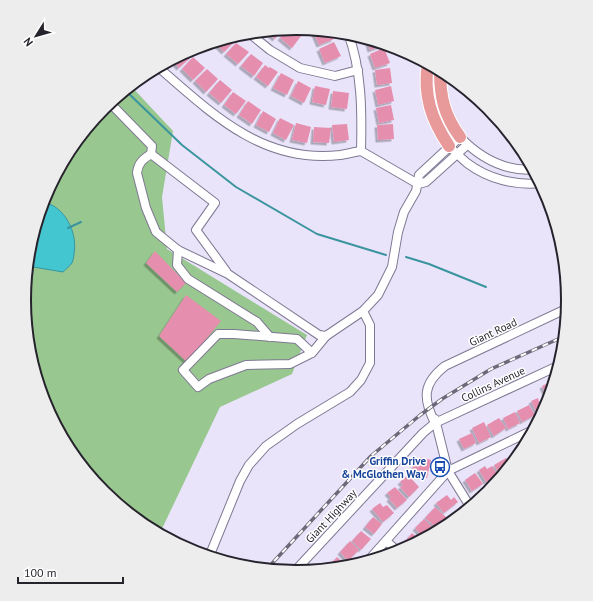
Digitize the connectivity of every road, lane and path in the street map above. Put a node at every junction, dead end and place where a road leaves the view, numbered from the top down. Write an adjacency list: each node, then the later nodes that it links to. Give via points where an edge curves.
1 (255, 38): 3 (street, via 300,68 335,76)
2 (351, 41): 3 (street)
3 (358, 70): 10 (street)
4 (427, 70): 9 (highway, via 426,87 432,114 436,125)
5 (163, 72): 10 (street, via 206,109 238,132 264,145 288,153 312,156)
6 (440, 78): 8 (highway, via 445,111)
7 (115, 107): 11 (street, via 152,146)
8 (464, 141): 9 (street); 12 (street, via 478,154 496,164)
9 (453, 150): 13 (street, via 419,175); 14 (street, via 467,163 494,178)
10 (361, 151): 13 (street)
11 (151, 154): 15 (street, via 140,161 137,167 146,208 156,232); 16 (street, via 216,203 196,230)
12 (527, 169)
13 (418, 184): 17 (street, via 402,219 392,267 378,295)
14 (535, 184)
15 (178, 250): 16 (street); 20 (street, via 176,265 188,279 257,322)
16 (228, 274): 19 (street, via 319,335)
17 (364, 311): 19 (street); 29 (street, via 370,325 370,363 362,380 350,392 266,446 249,465)
18 (561, 311): 23 (street, Giant Road, via 445,366 435,374 427,387 426,397 428,410)
19 (326, 336): 21 (street)
20 (270, 337): 21 (street, via 298,339); 21 (street, via 218,334 183,370 198,387 209,379 246,365 290,364)
21 (312, 353)
22 (553, 368): 23 (street, Collins Avenue)
23 (435, 423): 25 (street, Giant Road); 31 (street, Giant Highway, via 423,432)
24 (522, 440): 25 (street)
25 (448, 471): 26 (street, Giant Road); 27 (street)
26 (468, 503)
27 (386, 541): 28 (street); 30 (street)
28 (394, 547)
29 (211, 552)
30 (374, 554)
31 (300, 566)

